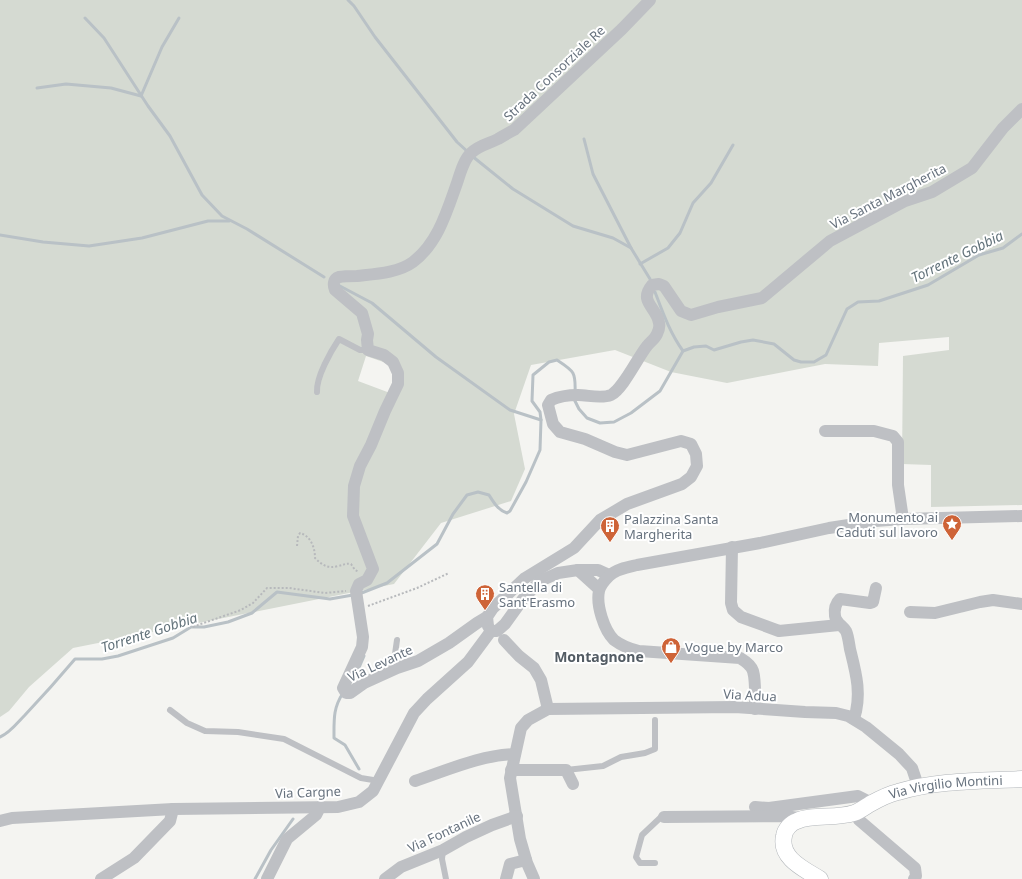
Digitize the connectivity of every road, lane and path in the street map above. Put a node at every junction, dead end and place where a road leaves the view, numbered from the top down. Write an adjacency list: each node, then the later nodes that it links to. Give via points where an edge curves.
1 (650, 0): 3 (street, Strada Consorziale Re, via 514,130 482,145 470,154 460,172 446,214 426,250 412,262 393,270 338,278 334,281 334,290 362,313 368,334)
2 (1022, 109): 20 (street, Via Santa Margherita, via 1003,128 972,168 932,192 904,201 830,241 762,298 691,315 681,311 664,286 652,285 646,297 660,328 620,388 611,395 566,396 551,400 548,405 553,424 560,432 627,455 681,441 691,444 696,454 697,466 691,477 682,484 627,504 600,520 574,548 525,578 492,608)
3 (368, 350): 4 (lane, via 360,350 339,339 325,364); 10 (street, via 384,355 393,362 398,373 398,384 360,466 354,486 353,516)
4 (317, 392)
5 (825, 431): 6 (street, via 874,431 893,436 898,442 898,485)
6 (903, 519): 7 (street); 9 (street, via 830,528)
7 (1022, 520)
8 (297, 546): 10 (path, via 298,536 300,533 305,534 315,549 315,558 328,568 345,563 351,564 361,573 368,572)
9 (732, 547): 13 (street, via 637,564 621,568); 21 (street, via 731,603 733,610 741,617 779,631)
10 (371, 562): 16 (street, via 373,569)
11 (578, 570): 13 (street, Via Cargne, via 598,570); 15 (street); 23 (street, Via Cargne, via 558,573 540,582 523,599 505,624 497,631)
12 (449, 574): 18 (path, via 418,588)
13 (609, 575): 15 (street)
14 (876, 588): 21 (street, via 870,603 840,599 836,603 835,618)
15 (599, 589): 28 (street, via 598,600 605,626 614,639 628,648 740,658 748,664 753,671)
16 (356, 591): 18 (street, Via Levante); 22 (path, via 325,593 267,588 241,610)
17 (1022, 604): 19 (street, via 993,600 934,613)
18 (361, 607): 26 (street, Via Levante, via 362,646 344,690 350,693 364,683)
19 (910, 612)
20 (487, 617): 23 (street); 26 (street, Via Levante, via 430,655)
21 (839, 625): 30 (street, via 846,630 857,677 858,706)
22 (193, 627)
23 (491, 631): 36 (street, Via Cargne, via 468,662 414,714)
24 (397, 640): 26 (lane, via 395,654)
25 (504, 640): 27 (street, via 538,674)
26 (401, 667)
27 (548, 709): 28 (street, Via Adua); 32 (street, via 528,720 521,728)
28 (755, 709): 30 (street, Via Adua, via 836,713)
29 (170, 710): 36 (lane, via 187,723 205,731 238,732 284,739 362,778)
30 (854, 719): 39 (street, Via Adua, via 899,754 912,768)
31 (655, 720): 34 (lane, via 654,749 621,757 603,766)
32 (515, 754): 33 (street); 37 (street, via 500,754)
33 (511, 770): 34 (street); 45 (street, via 510,784)
34 (566, 770): 38 (street)
35 (1022, 779): 39 (main road, Via Virgilio Montini)
36 (378, 781): 41 (street, Via Cargne, via 373,792 359,802 338,807)
37 (415, 781)
38 (574, 784)
39 (918, 786): 40 (main road, Via Virgilio Montini)
40 (872, 803): 42 (street, Via Virgilio Montini, via 858,796 769,808); 44 (main road, Via Virgilio Montini)
41 (320, 807): 43 (street, Via Cargne); 53 (street, via 316,815 287,839)
42 (755, 807)
43 (172, 809): 48 (street, Via Cargne, via 12,818); 52 (street, via 170,821 134,858)
44 (855, 812): 47 (main road, Via Virgilio Montini); 59 (street, via 859,820 914,868)
45 (517, 816): 49 (street, Via Fontanile, via 486,828); 50 (street)
46 (664, 817): 47 (street, via 785,816); 51 (lane, via 642,835 636,857 640,863)
47 (805, 819): 58 (main road, via 797,820 790,826 784,833 782,842 789,858)
48 (0, 821)
49 (443, 850): 54 (street, Via Fontanile, via 401,867); 55 (lane)
50 (526, 860): 56 (street, via 510,864); 57 (street)
51 (655, 863)
52 (101, 879)
53 (267, 879)
54 (385, 879)
55 (446, 879)
56 (506, 879)
57 (534, 879)
58 (820, 879)
59 (914, 879)

